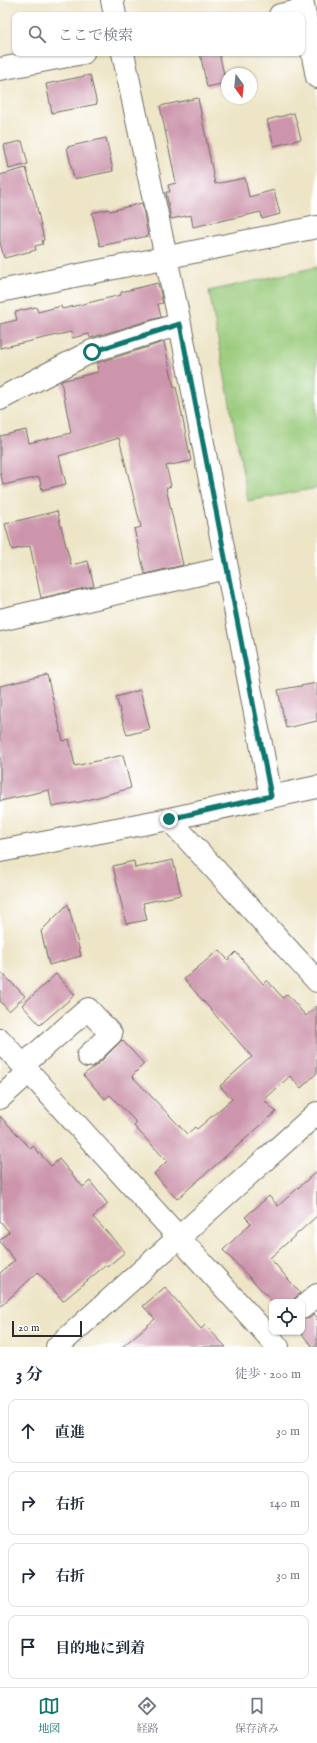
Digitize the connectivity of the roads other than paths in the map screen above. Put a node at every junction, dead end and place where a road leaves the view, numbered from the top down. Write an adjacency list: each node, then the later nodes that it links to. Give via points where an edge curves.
1 (112, 0): 3 (street)
2 (303, 5): 4 (street)
3 (114, 12)
4 (287, 12)
5 (305, 15): 9 (street)
6 (67, 56): 8 (street)
7 (124, 56): 11 (street)
8 (0, 69)
9 (317, 77)
10 (317, 227): 11 (street)
11 (165, 256): 12 (street); 13 (street)
12 (0, 291)
13 (180, 324): 14 (street, via 92,352); 15 (street)
14 (0, 399)
15 (226, 568): 16 (street); 18 (street)
16 (0, 620)
17 (317, 787): 18 (street)
18 (271, 796): 19 (street)
19 (169, 819): 20 (street); 21 (street)
20 (0, 851)
21 (317, 981)
22 (0, 1040): 24 (street)
23 (88, 1056): 24 (street, via 111,1034 88,1009)
24 (26, 1069): 25 (street); 27 (street)
25 (0, 1098)
26 (317, 1113): 27 (street)
27 (179, 1239): 30 (street); 31 (street)
28 (317, 1295): 29 (street)
29 (305, 1305)
30 (274, 1339)
31 (57, 1347)

